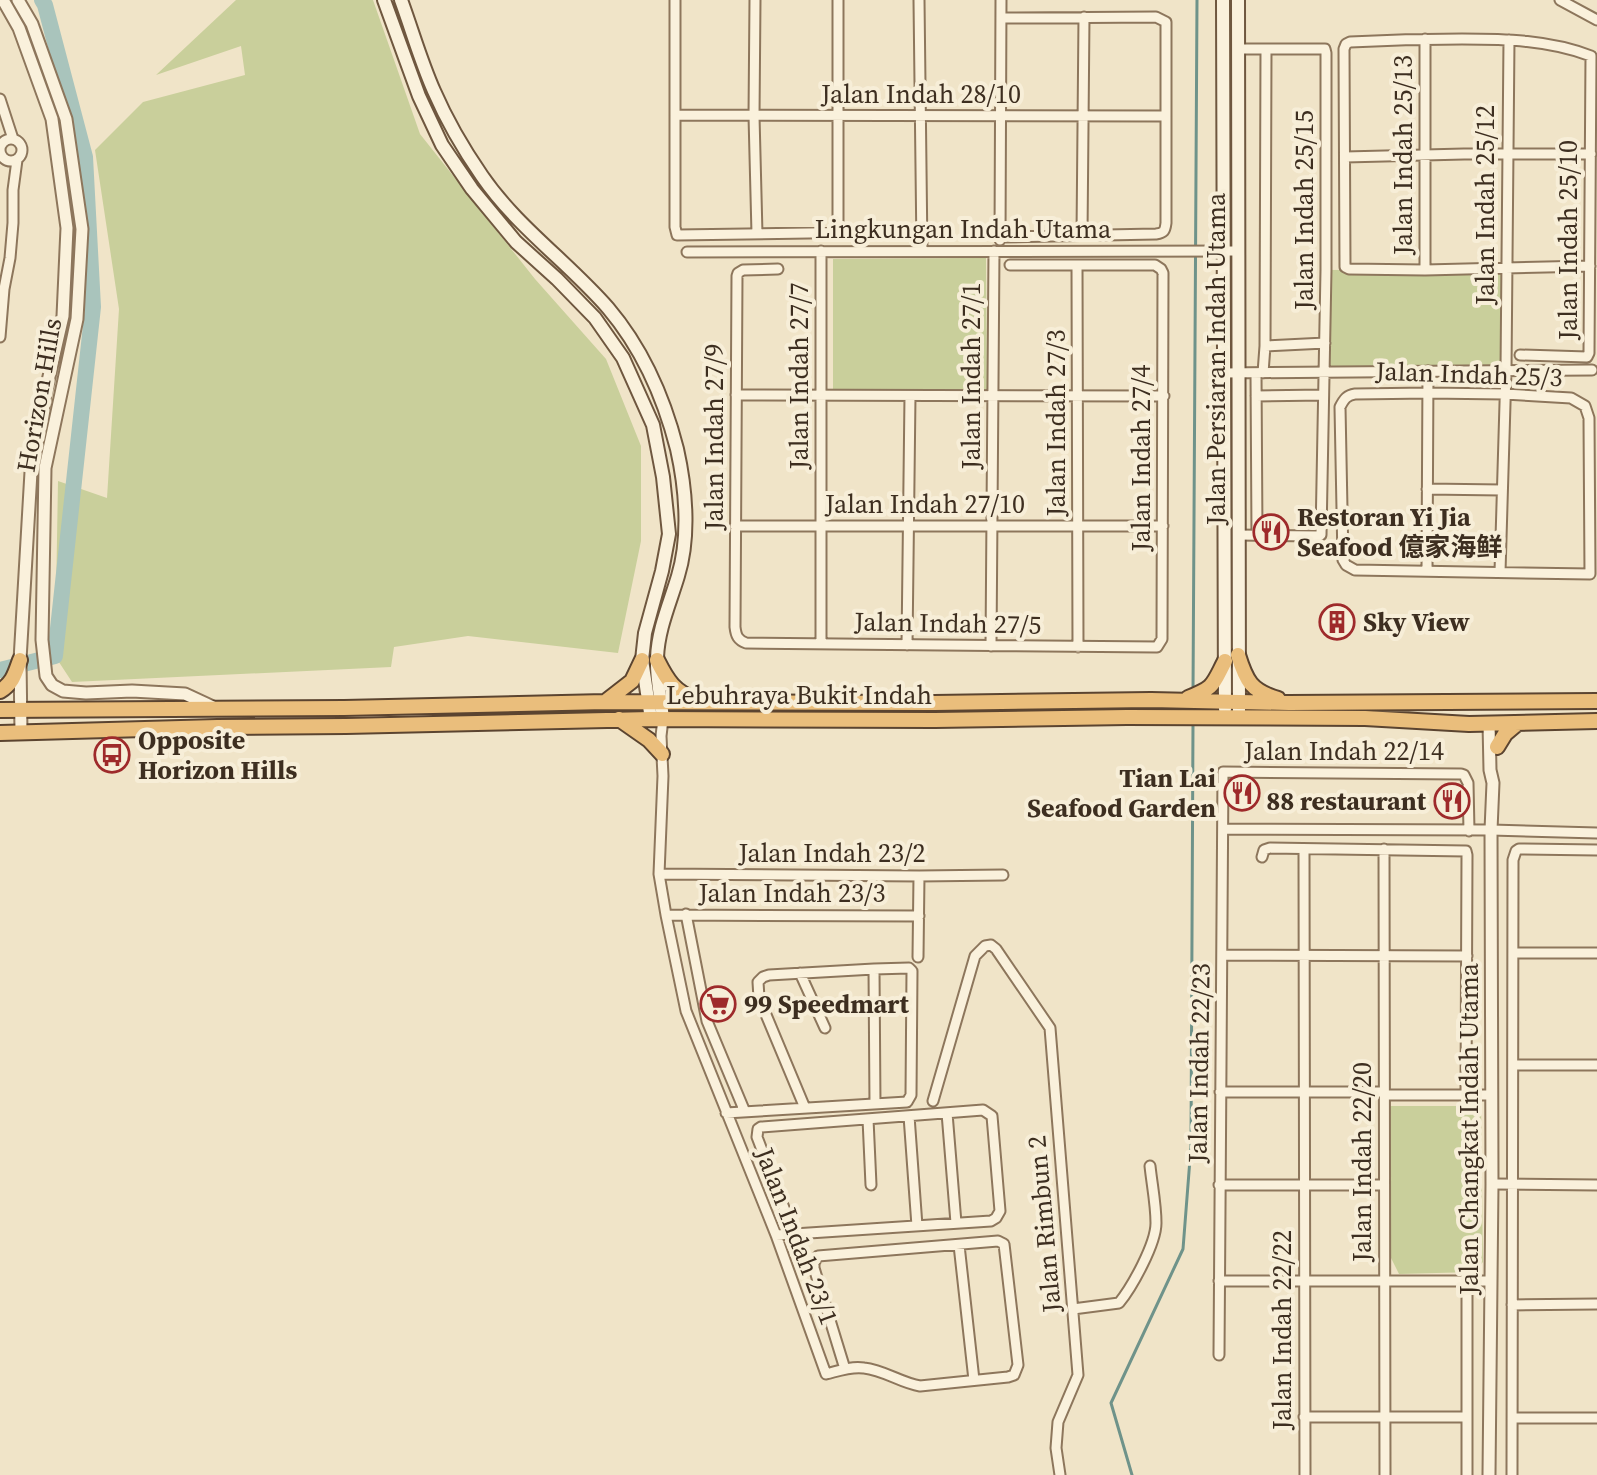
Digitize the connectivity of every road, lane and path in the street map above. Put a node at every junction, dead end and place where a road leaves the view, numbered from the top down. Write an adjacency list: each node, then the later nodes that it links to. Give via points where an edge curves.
1 (3, 0): 93 (street, Horizon Hills, via 19,28 52,119 67,228 63,316 31,472)
2 (18, 0): 105 (street, Horizon Hills, via 32,24 66,119 82,229 77,319 45,468 46,676 63,691 185,694)
3 (384, 0): 94 (main road, via 442,145 516,242 595,318 623,358 653,425 669,534 645,633)
4 (401, 0): 94 (main road, via 434,91 484,178 608,309 638,349 659,392 682,474 685,538)
5 (675, 0): 21 (street)
6 (755, 0): 24 (street)
7 (838, 0): 25 (street)
8 (919, 0): 22 (street)
9 (1001, 0): 14 (street, Jalan Indah 27/1)
10 (1223, 0): 43 (main road, Jalan Persiaran Indah Utama)
11 (1238, 0): 18 (main road, Jalan Persiaran Indah Utama)
12 (1560, 0): 15 (street)
13 (1084, 17): 14 (street); 26 (street); 27 (street, via 1156,17 1166,22)
14 (1001, 18): 23 (street, Jalan Indah 27/1)
15 (1597, 20)
16 (1425, 39): 17 (street); 30 (street, Jalan Indah 25/13); 33 (street, via 1346,44)
17 (1509, 40): 31 (street, Jalan Indah 25/12); 32 (street, Jalan Indah 25/10, via 1591,56)
18 (1239, 49): 19 (street); 44 (main road, Jalan Persiaran Indah Utama)
19 (1266, 49): 53 (street, Jalan Indah 25/15, via 1325,49); 54 (street)
20 (0, 99): 28 (street)
21 (675, 115): 24 (street, Jalan Indah 28/10); 37 (street, via 677,235)
22 (920, 115): 23 (street, Jalan Indah 28/10); 25 (street, Jalan Indah 28/10); 41 (street)
23 (999, 115): 26 (street, Jalan Indah 28/10); 39 (street, Jalan Indah 27/1)
24 (754, 116): 25 (street, Jalan Indah 28/10); 37 (street)
25 (837, 116): 35 (street)
26 (1083, 116): 27 (street, Jalan Indah 28/10); 38 (street)
27 (1166, 116): 38 (street, via 1165,230)
28 (13, 139): 29 (street, via 5,140); 34 (street, via 23,148)
29 (0, 152): 34 (street, via 7,161)
30 (1425, 154): 31 (street); 33 (street); 51 (street, Jalan Indah 25/13)
31 (1507, 154): 32 (street); 50 (street, Jalan Indah 25/12)
32 (1591, 154): 48 (street, Jalan Indah 25/10)
33 (1345, 157): 51 (street, via 1345,267)
34 (17, 160): 52 (street)
35 (838, 232): 36 (street); 37 (street)
36 (871, 232)
37 (757, 234)
38 (1082, 235): 39 (street)
39 (1000, 237): 42 (street, Jalan Indah 27/1)
40 (821, 251): 41 (street, Lingkungan Indah Utama); 45 (street, Lingkungan Indah Utama); 72 (street, Jalan Indah 27/7)
41 (922, 251): 42 (street, Lingkungan Indah Utama)
42 (996, 251): 43 (street, Lingkungan Indah Utama); 68 (street, Jalan Indah 27/1)
43 (1223, 251): 44 (street, Lingkungan Indah Utama); 60 (main road, Jalan Persiaran Indah Utama)
44 (1238, 251): 61 (main road, Jalan Persiaran Indah Utama)
45 (687, 252)
46 (1010, 265): 47 (street)
47 (1077, 265): 69 (street, Jalan Indah 27/3); 70 (street, Jalan Indah 27/4, via 1161,269)
48 (1590, 266): 50 (street); 55 (street, Jalan Indah 25/10, via 1587,357)
49 (778, 269): 65 (street, Jalan Indah 27/9, via 738,273)
50 (1507, 269): 51 (street); 56 (street, Jalan Indah 25/12)
51 (1425, 270)
52 (0, 337)
53 (1325, 343): 54 (street); 59 (street, Jalan Indah 25/15)
54 (1265, 346): 62 (street)
55 (1520, 355)
56 (1506, 370): 57 (street); 58 (street); 64 (street, Jalan Indah 25/12)
57 (1592, 370)
58 (1428, 371): 59 (street); 63 (street)
59 (1324, 372): 62 (street); 66 (street, Jalan Indah 25/15)
60 (1224, 373): 61 (street); 92 (main road, Jalan Persiaran Indah Utama)
61 (1239, 373): 62 (street); 81 (main road, Jalan Persiaran Indah Utama)
62 (1260, 373): 71 (street)
63 (1428, 393): 64 (street, Jalan Indah 25/3); 73 (street); 83 (street, Jalan Indah 25/3, via 1349,395 1340,407 1343,560 1355,570)
64 (1505, 394): 74 (street, Jalan Indah 25/12); 85 (street, Jalan Indah 25/3, via 1571,398 1585,406)
65 (736, 395): 72 (street); 75 (street, Jalan Indah 27/9)
66 (1323, 395): 71 (street); 82 (street, Jalan Indah 25/15, via 1321,535)
67 (910, 396): 68 (street); 72 (street); 77 (street)
68 (993, 396): 69 (street); 78 (street, Jalan Indah 27/1)
69 (1078, 396): 70 (street); 79 (street, Jalan Indah 27/3)
70 (1164, 396): 80 (street, Jalan Indah 27/4)
71 (1256, 396): 82 (street)
72 (821, 397): 76 (street, Jalan Indah 27/7)
73 (1427, 489): 74 (street); 83 (street)
74 (1502, 490): 84 (street, Jalan Indah 25/12)
75 (735, 526): 76 (street, Jalan Indah 27/10); 86 (street, Jalan Indah 27/9, via 735,635)
76 (821, 526): 77 (street, Jalan Indah 27/10); 87 (street, Jalan Indah 27/7)
77 (908, 526): 78 (street, Jalan Indah 27/10); 88 (street)
78 (992, 526): 79 (street, Jalan Indah 27/10); 89 (street, Jalan Indah 27/1)
79 (1078, 526): 80 (street, Jalan Indah 27/10); 90 (street, Jalan Indah 27/3)
80 (1163, 526): 91 (street, Jalan Indah 27/4, via 1162,639)
81 (1239, 535): 82 (street); 92 (main road, Jalan Persiaran Indah Utama)
82 (1257, 535)
83 (1427, 571): 84 (street)
84 (1500, 572): 85 (street)
85 (1593, 577)
86 (740, 641): 87 (street, Jalan Indah 27/5)
87 (821, 644): 88 (street, Jalan Indah 27/5)
88 (907, 645): 89 (street, Jalan Indah 27/5)
89 (991, 646): 90 (street, Jalan Indah 27/5)
90 (1078, 647): 91 (street, Jalan Indah 27/5)
91 (1157, 647)
92 (1232, 658): 96 (highway); 97 (main road, Jalan Persiaran Indah Utama); 103 (highway, via 1255,689)
93 (20, 660): 95 (highway, via 9,685); 106 (street, Horizon Hills)
94 (650, 660): 101 (highway); 102 (main road); 104 (highway, via 675,688)
95 (0, 691)
96 (1207, 696): 97 (highway); 104 (highway, Lebuhraya Bukit Indah, via 1181,701)
97 (1231, 701): 103 (highway); 108 (main road, Jalan Persiaran Indah Utama)
98 (1474, 701): 99 (highway); 103 (highway); 111 (highway)
99 (1519, 701): 100 (highway); 111 (highway)
100 (1597, 701)
101 (605, 702): 102 (highway, Lebuhraya Bukit Indah); 105 (highway, Lebuhraya Bukit Indah)
102 (655, 702): 104 (highway, Lebuhraya Bukit Indah); 110 (main road)
103 (1289, 703)
104 (704, 704)
105 (216, 708): 106 (highway, Lebuhraya Bukit Indah)
106 (20, 709): 107 (highway, Lebuhraya Bukit Indah); 115 (street, Horizon Hills)
107 (0, 710)
108 (1232, 718): 110 (highway, Lebuhraya Bukit Indah); 114 (highway, Lebuhraya Bukit Indah)
109 (619, 719): 110 (highway, Lebuhraya Bukit Indah); 115 (highway, Lebuhraya Bukit Indah); 118 (highway)
110 (657, 719): 118 (street, Jalan Indah 23/1)
111 (1493, 721): 113 (highway, Lebuhraya Bukit Indah); 114 (highway, Lebuhraya Bukit Indah); 117 (street, Jalan Changkat Indah Utama)
112 (1597, 721): 113 (highway, Lebuhraya Bukit Indah)
113 (1518, 723): 117 (highway)
114 (1469, 724): 117 (highway)
115 (21, 732): 116 (highway, Lebuhraya Bukit Indah)
116 (0, 733)
117 (1493, 744): 121 (street, Jalan Changkat Indah Utama, via 1497,769)
118 (662, 754): 128 (street, Jalan Indah 23/1)
119 (1223, 772): 120 (street, Jalan Indah 22/23); 122 (street, Jalan Indah 22/14, via 1464,775)
120 (1223, 829): 122 (street); 136 (street, Jalan Indah 22/23)
121 (1491, 830): 122 (street); 123 (street); 150 (street, Jalan Changkat Indah Utama)
122 (1469, 831)
123 (1597, 833)
124 (1304, 849): 125 (street); 127 (street, via 1270,848); 137 (street, Jalan Indah 22/22)
125 (1384, 849): 138 (street, Jalan Indah 22/20); 139 (street, via 1466,851)
126 (1597, 850): 134 (street, via 1516,851)
127 (1262, 857)
128 (659, 874): 130 (street, Jalan Indah 23/2); 132 (street, Jalan Indah 23/1)
129 (1003, 875): 130 (street, Jalan Indah 23/2)
130 (919, 876): 133 (street)
131 (686, 914): 132 (street, Jalan Indah 23/3); 133 (street, Jalan Indah 23/3); 154 (street, via 707,1021)
132 (666, 915): 155 (street, Jalan Indah 23/1, via 686,1011)
133 (919, 916): 140 (street)
134 (1514, 953): 135 (street); 144 (street)
135 (1597, 953)
136 (1223, 955): 137 (street); 146 (street, Jalan Indah 22/23)
137 (1304, 955): 138 (street); 147 (street, Jalan Indah 22/22)
138 (1384, 955): 139 (street); 148 (street, Jalan Indah 22/20)
139 (1467, 956): 149 (street)
140 (918, 957)
141 (874, 969): 142 (street); 152 (street); 152 (street, via 912,971 911,1095 907,1102)
142 (800, 973): 143 (street); 153 (street, via 763,977 757,989)
143 (825, 1028)
144 (1513, 1065): 145 (street); 161 (street)
145 (1597, 1065)
146 (1220, 1092): 147 (street); 163 (street, Jalan Indah 22/23)
147 (1304, 1092): 148 (street); 164 (street, Jalan Indah 22/22)
148 (1384, 1093): 149 (street); 165 (street, Jalan Indah 22/20)
149 (1466, 1095): 150 (street)
150 (1492, 1095): 160 (street, Jalan Changkat Indah Utama)
151 (933, 1101): 179 (street, Jalan Rimbun 2, via 975,956 991,945 1050,1028)
152 (875, 1104): 153 (street)
153 (805, 1108): 154 (street)
154 (745, 1112): 155 (street)
155 (726, 1113): 170 (street, Jalan Indah 23/1)
156 (947, 1113): 157 (street); 167 (street); 167 (street, via 983,1110 993,1122 999,1215 991,1221)
157 (909, 1116): 158 (street); 168 (street)
158 (868, 1119): 162 (street); 169 (street, via 758,1129)
159 (1150, 1166): 179 (street, via 1154,1238 1129,1291 1119,1303)
160 (1492, 1184): 161 (street); 176 (street, Jalan Changkat Indah Utama)
161 (1513, 1184): 166 (street); 178 (street)
162 (871, 1185)
163 (1219, 1185): 164 (street); 172 (street, Jalan Indah 22/23)
164 (1304, 1185): 165 (street); 173 (street, Jalan Indah 22/22)
165 (1384, 1185): 174 (street, Jalan Indah 22/20)
166 (1597, 1185)
167 (956, 1223): 168 (street)
168 (917, 1226): 169 (street)
169 (794, 1234): 170 (street)
170 (776, 1235): 181 (street, Jalan Indah 23/1, via 826,1374)
171 (959, 1245): 181 (street, via 815,1259); 182 (street); 182 (street, via 1002,1242 1005,1247 1017,1370 1008,1377)
172 (1219, 1281): 173 (street); 180 (street, Jalan Indah 22/23)
173 (1304, 1281): 174 (street); 183 (street, Jalan Indah 22/22)
174 (1384, 1281): 175 (street); 184 (street, Jalan Indah 22/20)
175 (1467, 1281): 176 (street); 185 (street)
176 (1491, 1281): 192 (street, Jalan Changkat Indah Utama)
177 (1597, 1304): 178 (street)
178 (1512, 1305): 186 (street)
179 (1073, 1309): 188 (street, Jalan Rimbun 2, via 1078,1375 1058,1422)
180 (1219, 1355)
181 (845, 1369): 182 (street, via 865,1368 920,1386)
182 (974, 1380)
183 (1304, 1417): 184 (street); 189 (street, Jalan Indah 22/22)
184 (1385, 1417): 185 (street); 190 (street, Jalan Indah 22/20)
185 (1467, 1417): 191 (street)
186 (1512, 1418): 187 (street); 193 (street)
187 (1597, 1418)
188 (1060, 1475)
189 (1305, 1475)
190 (1385, 1475)
191 (1467, 1475)
192 (1489, 1475)
193 (1512, 1475)

